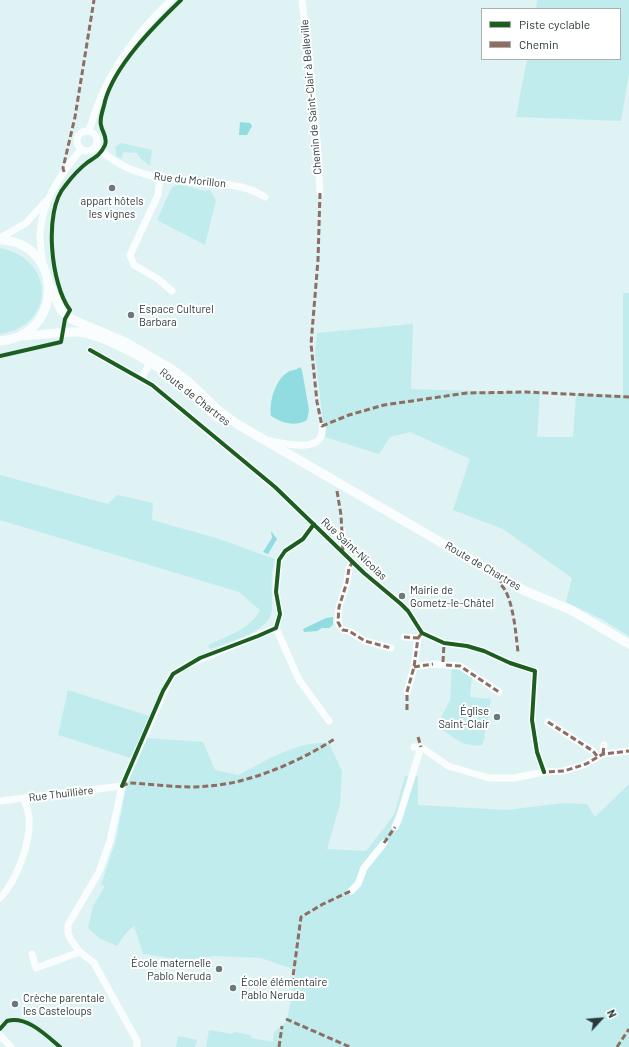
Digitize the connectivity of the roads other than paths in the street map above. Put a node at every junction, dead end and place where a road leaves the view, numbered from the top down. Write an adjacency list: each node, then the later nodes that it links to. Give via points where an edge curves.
1 (171, 0): 3 (street, via 137,38 113,72 100,98)
2 (302, 0): 7 (street, Chemin de Saint-Clair à Belleville, via 316,125)
3 (89, 132): 4 (street, via 96,137); 5 (street, via 83,132 78,137 77,144)
4 (96, 146): 5 (street, via 88,151); 6 (street, Rue du Morillon, via 119,164)
5 (81, 149): 9 (street, via 57,181)
6 (160, 178): 8 (street, Rue du Morillon, via 242,186); 13 (street, via 158,195 130,255 134,265)
7 (320, 193)
8 (265, 197)
9 (48, 198): 10 (street, via 26,223); 11 (street, via 40,235)
10 (0, 239): 11 (main road, via 23,247 34,255)
11 (43, 267): 12 (main road, Route de Chartres)
12 (49, 284): 14 (main road, via 48,298 41,318); 17 (main road, Route de Chartres, via 61,310 70,319 125,342)
13 (172, 291)
14 (20, 336): 15 (main road); 17 (main road, Route de Chartres, via 62,332 87,334)
15 (2, 342)
16 (90, 350): 18 (street, Rue Saint-Nicolas)
17 (151, 361): 18 (street); 20 (main road, Route de Chartres, via 223,421)
18 (141, 378): 21 (street, Rue Saint-Nicolas, via 181,407 237,454)
19 (322, 426): 20 (street, via 321,436 306,446)
20 (267, 444): 28 (main road, Route de Chartres, via 523,590 579,614)
21 (314, 524): 23 (street, Rue Saint-Nicolas); 25 (street, via 303,539 285,551 279,560 276,592 280,614)
22 (342, 531): 23 (street)
23 (343, 552): 24 (street, Rue Saint-Nicolas)
24 (353, 562): 26 (street, Rue Saint-Nicolas, via 408,611); 29 (street, via 349,568 339,607 338,622 343,630 365,641)
25 (276, 628): 33 (street, via 299,680); 39 (street, via 200,658 173,674 163,691)
26 (420, 636): 27 (street); 30 (street); 38 (street, via 484,651 535,671 532,720 537,752)
27 (404, 637)
28 (629, 644)
29 (391, 648)
30 (414, 667): 31 (street); 32 (street, via 433,664 460,666)
31 (407, 692)
32 (500, 692)
33 (329, 722)
34 (548, 722): 37 (street)
35 (604, 746): 37 (street)
36 (629, 751): 37 (street)
37 (600, 755): 38 (street, via 586,764 564,771)
38 (544, 772): 42 (street, via 514,778 489,778 448,766 417,747)
39 (122, 786): 40 (street, Rue Thuillière); 46 (street, via 110,842 99,872 68,925 68,933)
40 (24, 799): 41 (street, Rue Thuillière); 45 (street, via 29,818 26,845 18,869)
41 (0, 801)
42 (395, 827)
43 (384, 843): 44 (street, via 364,868 358,884)
44 (350, 891)
45 (0, 898)
46 (80, 952): 47 (street, via 36,968); 50 (street, via 94,963)
47 (32, 954)
48 (0, 1035): 49 (street)
49 (11, 1047)
50 (138, 1047)

